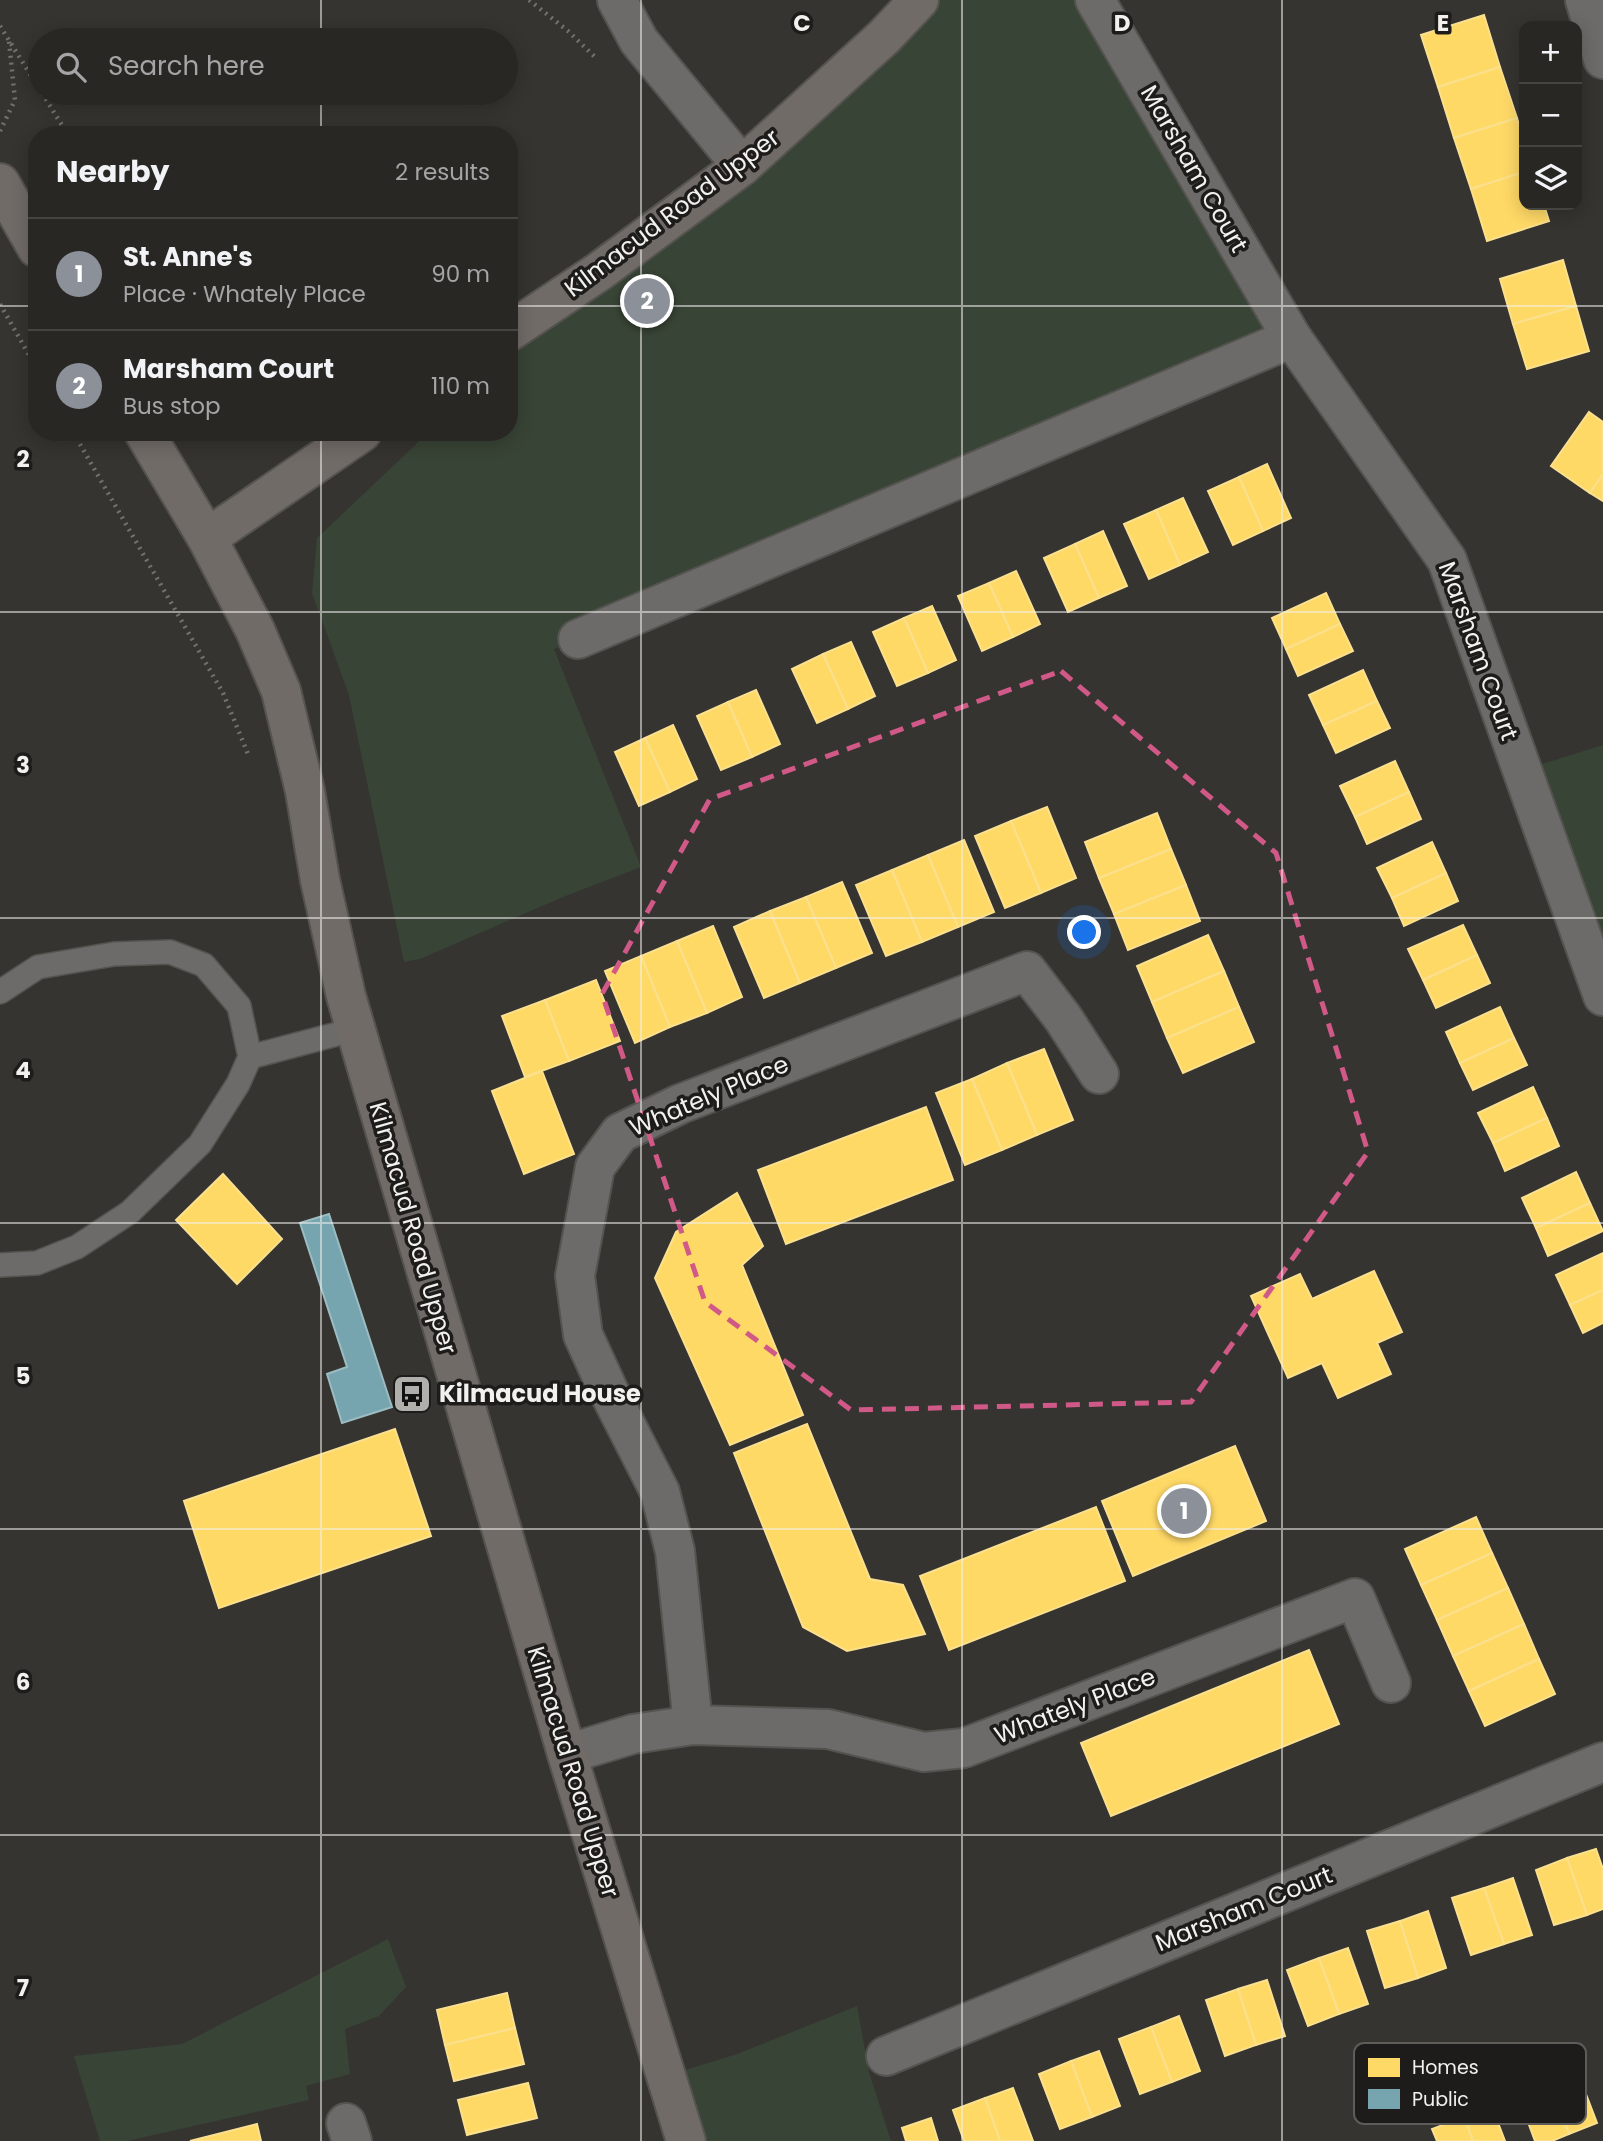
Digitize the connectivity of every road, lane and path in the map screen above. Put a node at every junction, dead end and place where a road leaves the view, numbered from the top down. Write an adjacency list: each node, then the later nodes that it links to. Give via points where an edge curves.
1 (617, 0): 12 (street, via 639,41)
2 (919, 0): 12 (street, Kilmacud Road Upper)
3 (1095, 0): 17 (street, Marsham Court)
4 (1585, 0): 7 (street)
5 (0, 26): 6 (path)
6 (9, 41): 8 (path); 11 (path, via 15,100)
7 (1603, 59)
8 (28, 71)
9 (49, 105): 10 (path)
10 (62, 126)
11 (0, 131)
12 (742, 166): 16 (street, Kilmacud Road Upper)
13 (3, 196): 14 (street)
14 (28, 234)
15 (0, 304): 18 (path)
16 (518, 326)
17 (1292, 338): 23 (street); 26 (street, Marsham Court, via 1447,560)
18 (28, 353)
19 (78, 441): 24 (path, via 223,693)
20 (149, 441): 22 (street, Kilmacud Road Upper)
21 (349, 441): 22 (street)
22 (207, 538): 27 (street, Kilmacud Road Upper, via 281,691)
23 (578, 639)
24 (249, 756)
25 (0, 992): 28 (lane, via 38,967 114,954 170,952 204,965 239,1006)
26 (1603, 996)
27 (356, 1029): 28 (lane); 33 (street, Kilmacud Road Upper)
28 (250, 1057): 30 (lane, via 200,1144 130,1212 77,1247 37,1263)
29 (1099, 1074): 32 (street, Whately Place, via 1027,971 680,1104 620,1133 595,1167 575,1276 583,1335 660,1492 675,1550)
30 (0, 1265)
31 (1391, 1683): 32 (street, Whately Place, via 1355,1598 964,1748 924,1752 828,1729)
32 (693, 1726): 33 (street, Whately Place, via 633,1734)
33 (567, 1754): 36 (street, Kilmacud Road Upper)
34 (1603, 1762): 35 (street, Marsham Court)
35 (886, 2056)
36 (686, 2141)

